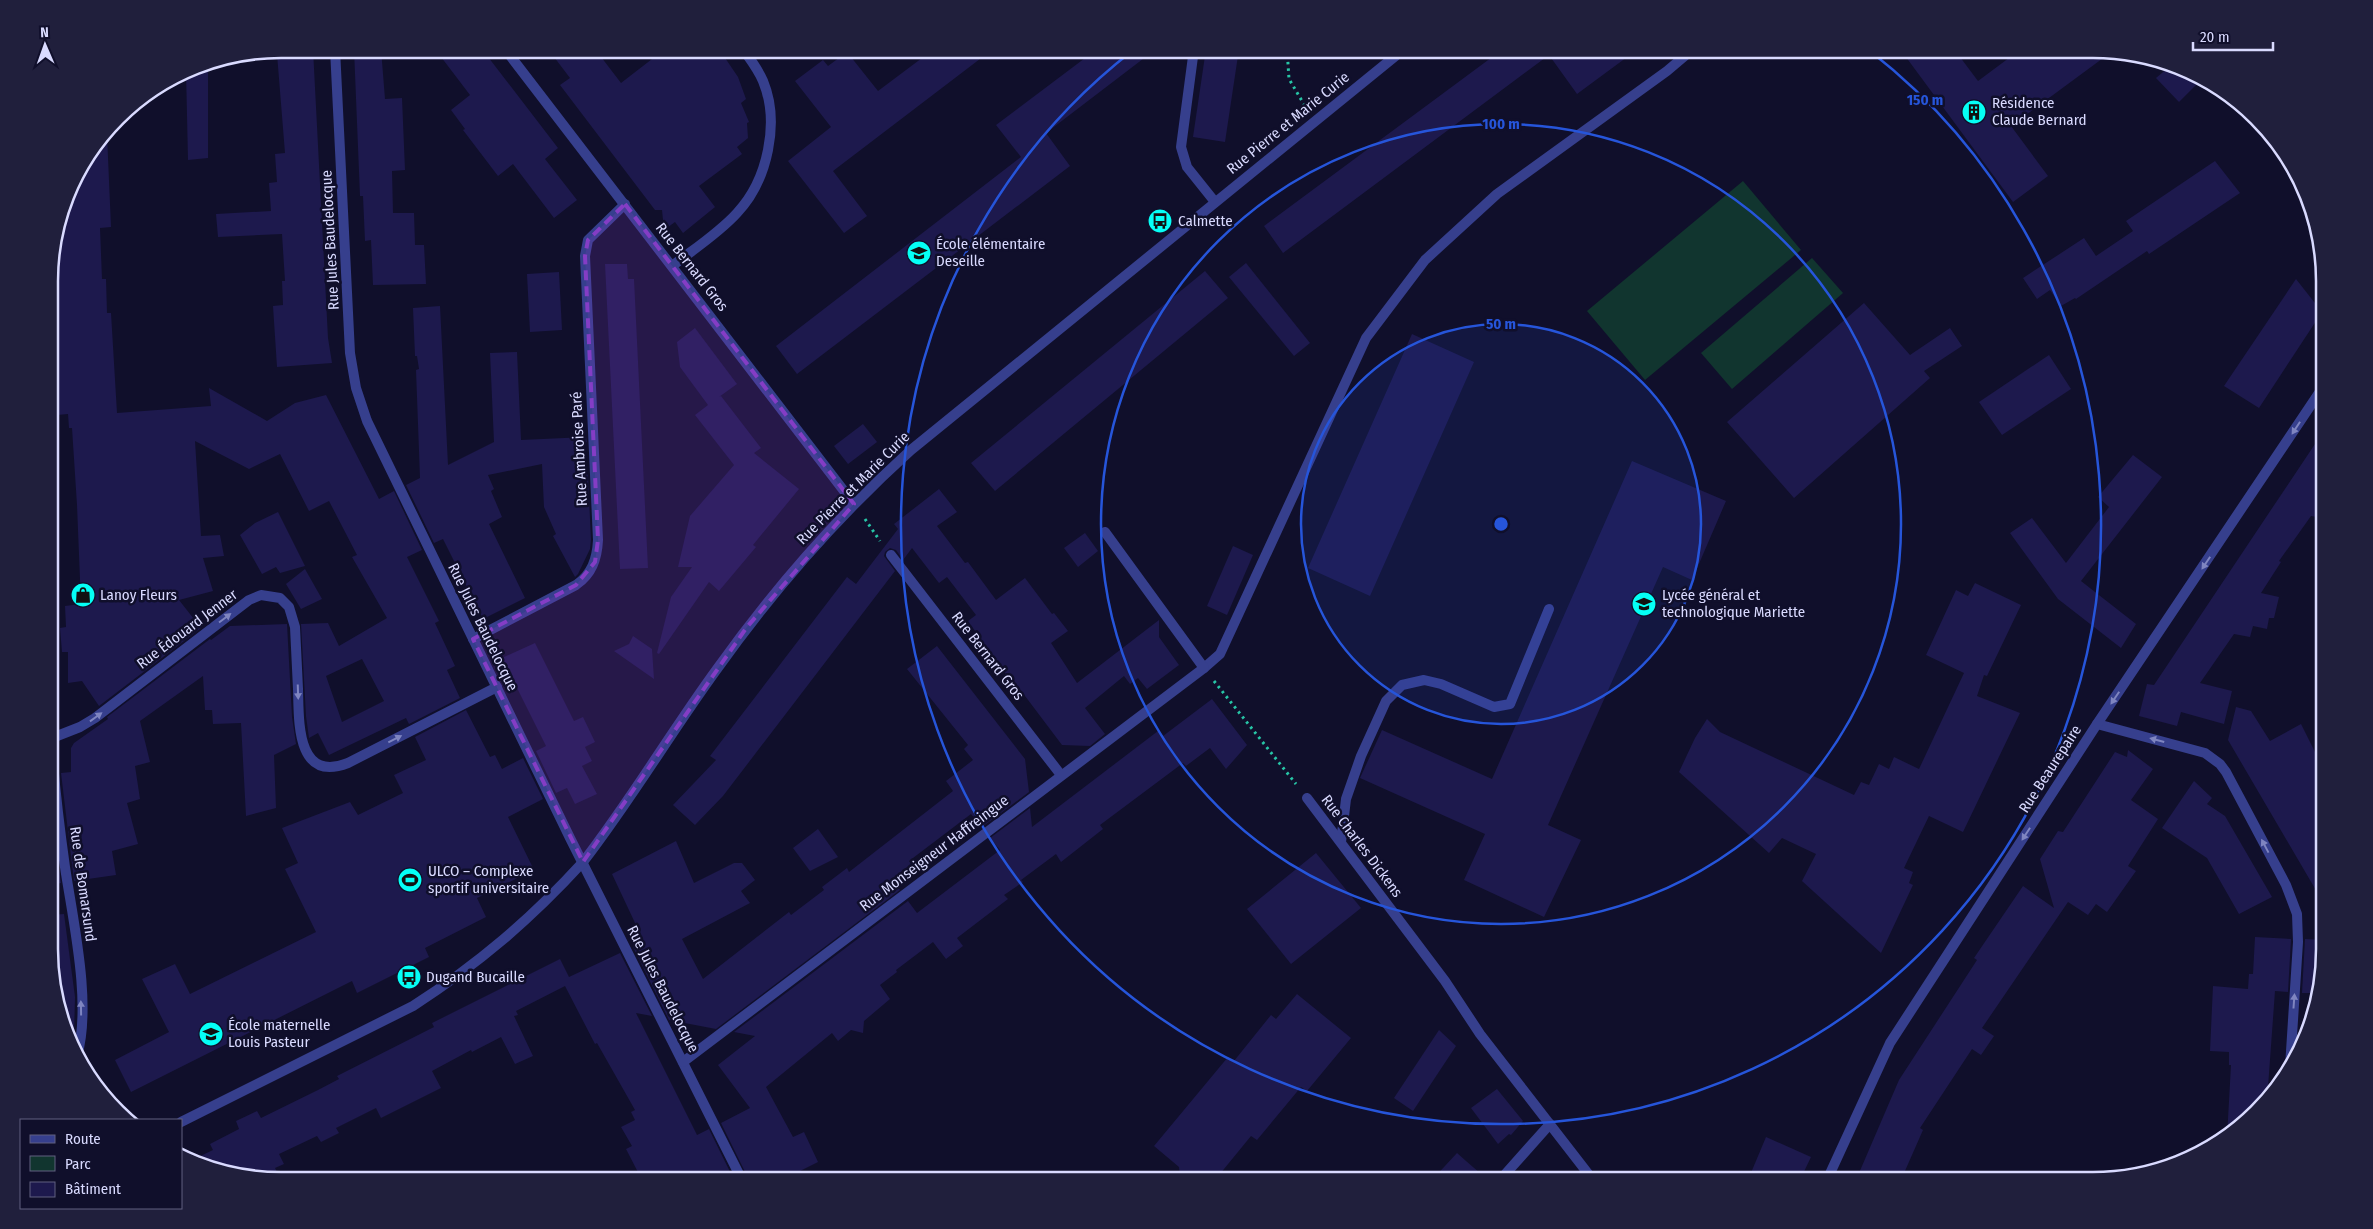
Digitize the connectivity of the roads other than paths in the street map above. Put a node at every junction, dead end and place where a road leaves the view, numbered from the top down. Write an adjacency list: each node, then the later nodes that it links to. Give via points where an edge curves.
1 (335, 58): 15 (street, Rue Jules Baudelocque, via 350,353 356,388 382,456)
2 (512, 58): 8 (street, Rue Bernard Gros)
3 (749, 58): 9 (street, via 758,71 767,98 770,134 763,168 738,213)
4 (1193, 58): 7 (street, via 1181,147 1187,167)
5 (1393, 58): 7 (street, Rue Pierre et Marie Curie)
6 (1682, 58): 16 (street, Rue Monseigneur Haffreingue, via 1497,194 1425,260 1366,338 1220,654)
7 (1215, 202): 11 (street, Rue Pierre et Marie Curie, via 911,450)
8 (625, 204): 9 (street, Rue Bernard Gros); 15 (street, Rue Ambroise Paré, via 594,232 588,240 585,256 598,540 595,562 584,580 576,586)
9 (672, 266): 11 (street, Rue Bernard Gros)
10 (2316, 397): 18 (street, Rue Beaurepaire, one-way to 18)
11 (854, 504): 24 (street, Rue Pierre et Marie Curie, via 748,627)
12 (1105, 532): 16 (street)
13 (891, 555): 20 (street, Rue Bernard Gros)
14 (1549, 609): 23 (street, via 1510,704 1494,707 1424,680 1402,685 1386,701 1346,798)
15 (473, 639): 17 (street, Rue Jules Baudelocque)
16 (1204, 668): 20 (street, Rue Monseigneur Haffreingue)
17 (497, 688): 19 (street, Rue Édouard Jenner, one-way to 17, via 95,718 249,600 261,595 280,598 292,613 300,737 309,757 320,765 333,767 348,763); 24 (street, Rue Jules Baudelocque)
18 (2098, 724): 26 (street, one-way to 18, via 2298,942 2296,914 2286,885 2226,772 2205,753); 33 (street, Rue Beaurepaire, one-way to 33, via 1890,1043)
19 (58, 736)
20 (1061, 776): 27 (street, Rue Monseigneur Haffreingue)
21 (1307, 798): 23 (street, Rue Charles Dickens)
22 (58, 809): 25 (street, Rue de Bomarsund, one-way to 22, via 80,990)
23 (1341, 842): 29 (street, Rue Charles Dickens, via 1441,974 1480,1034)
24 (582, 862): 27 (street, Rue Jules Baudelocque); 28 (street, Rue Pierre et Marie Curie, via 556,892 511,934 445,986 382,1022)
25 (79, 1046)
26 (2291, 1051)
27 (683, 1062): 30 (street, Rue Jules Baudelocque)
28 (182, 1122)
29 (1550, 1124): 31 (street); 32 (street, Rue Charles Dickens)
30 (738, 1172)
31 (1507, 1172)
32 (1587, 1172)
33 (1831, 1172)

